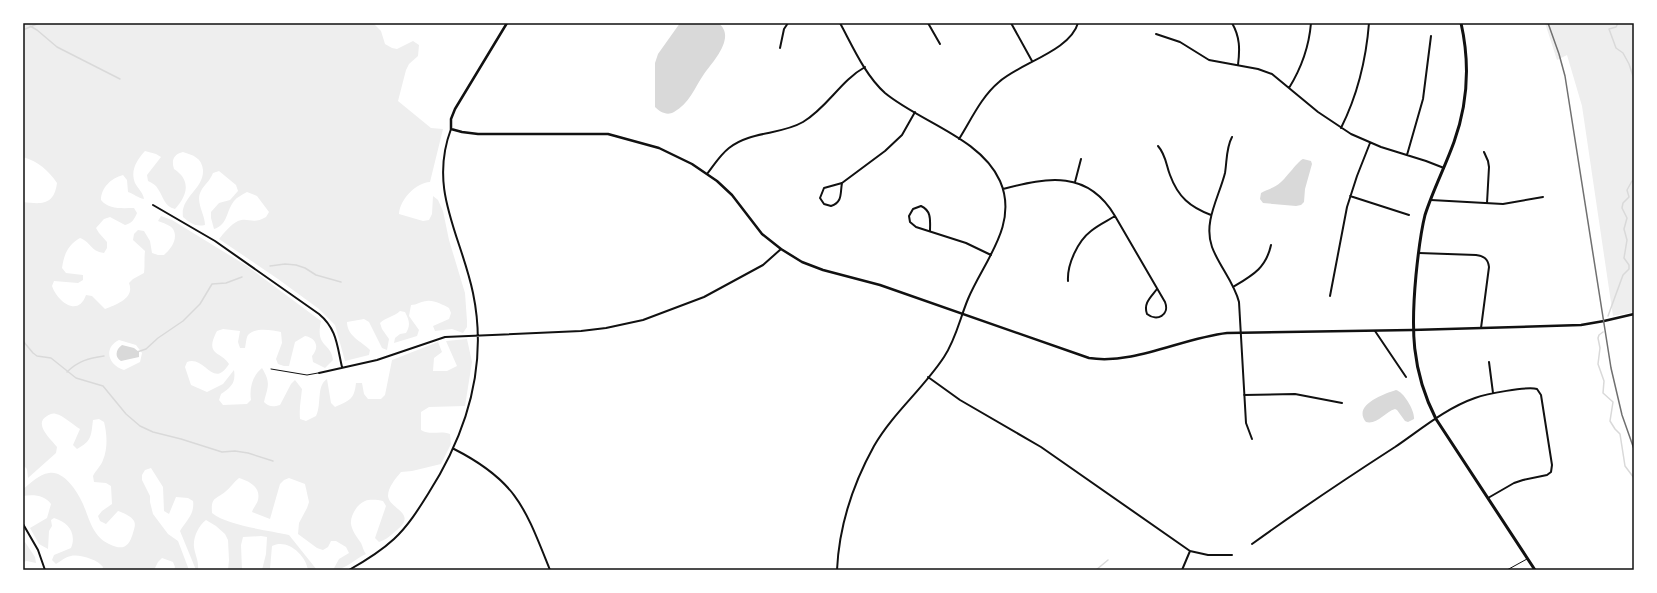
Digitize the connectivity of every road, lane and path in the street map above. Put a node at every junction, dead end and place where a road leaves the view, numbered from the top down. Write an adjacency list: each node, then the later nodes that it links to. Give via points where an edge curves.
1 (507, 23): 21 (street, via 455,109)
2 (788, 23): 14 (street)
3 (840, 23): 17 (street)
4 (928, 23): 13 (street)
5 (1011, 23): 15 (street)
6 (1078, 23): 15 (street, via 1066,42)
7 (1232, 23): 16 (street, via 1240,44)
8 (1311, 23): 18 (street, via 1305,57)
9 (1369, 23): 20 (street, via 1363,71)
10 (1461, 23): 29 (main road, via 1466,46 1466,88 1458,131)
11 (1156, 34): 16 (street, via 1180,42 1209,60)
12 (1431, 36): 27 (street, via 1421,106)
13 (940, 44)
14 (780, 48)
15 (1032, 61): 23 (street, via 994,86)
16 (1238, 65): 18 (street, via 1266,72)
17 (865, 67): 19 (street, via 881,88); 30 (street, via 849,77 810,118 790,128 734,144 720,156)
18 (1289, 88): 20 (street)
19 (915, 112): 23 (street); 32 (street, via 895,143)
20 (1340, 128): 24 (street)
21 (451, 129): 30 (street, via 478,134 617,136 659,148); 57 (street, via 444,157 445,198 474,293)
22 (1232, 137): 39 (street, via 1225,173)
23 (959, 139): 33 (street, via 974,148 988,162)
24 (1370, 143): 27 (street); 34 (street)
25 (1158, 146): 39 (street, via 1165,156 1172,180 1183,198 1193,207)
26 (1484, 152): 37 (street, via 1489,167)
27 (1407, 155): 29 (street)
28 (1081, 159): 31 (street)
29 (1444, 168): 36 (main road)
30 (707, 174): 44 (street, via 725,188 762,234)
31 (1074, 182): 33 (street, via 1038,180); 41 (street, via 1095,193 1110,207)
32 (842, 183): 32 (street, via 824,188 820,198 824,204 831,206 838,203)
33 (1003, 189): 46 (street, via 1004,223)
34 (1350, 196): 40 (street); 50 (street)
35 (1543, 197): 37 (street, via 1514,203)
36 (1431, 200): 37 (street); 45 (main road)
37 (1487, 203)
38 (153, 205): 59 (street, via 215,242 323,317 333,331)
39 (1211, 215): 48 (street, via 1212,247)
40 (1409, 215)
41 (1115, 216): 47 (street, via 1094,228 1081,241 1069,268); 49 (street)
42 (930, 231): 42 (street, via 912,224 909,216 913,208 921,206 928,210); 46 (street, via 966,243)
43 (1271, 245): 48 (street, via 1264,264)
44 (781, 249): 51 (street, via 802,262 823,270 865,280); 57 (street, via 763,264 704,297 643,320 581,332)
45 (1418, 252): 53 (street, via 1476,255 1487,260 1489,267); 54 (main road)
46 (991, 255): 51 (street)
47 (1068, 281)
48 (1233, 287): 56 (street, via 1239,302)
49 (1157, 289): 49 (street, via 1166,308 1162,316 1154,318 1147,314 1146,306)
50 (1330, 296)
51 (962, 314): 56 (street, via 1060,350 1096,359 1126,357 1211,335); 62 (street, via 949,348)
52 (1634, 314): 53 (street, via 1588,324)
53 (1481, 328): 54 (street)
54 (1412, 330): 55 (street); 67 (main road, via 1419,373)
55 (1375, 331): 56 (street); 63 (street)
56 (1241, 332): 65 (street)
57 (478, 335): 59 (street, via 445,337 377,360); 69 (street, via 473,390)
58 (1489, 362): 64 (street)
59 (342, 367): 61 (street)
60 (271, 369): 61 (lane)
61 (319, 373)
62 (928, 377): 73 (street, via 960,400 1041,447); 79 (street, via 883,432 868,459 844,522 839,540)
63 (1406, 377)
64 (1493, 393): 67 (street, via 1470,400); 70 (street, via 1531,388 1540,391 1552,465 1551,472 1547,475 1514,483)
65 (1244, 395): 66 (street, via 1295,394); 68 (street, via 1246,423)
66 (1342, 403)
67 (1436, 419): 70 (main road); 72 (street)
68 (1252, 439)
69 (454, 449): 77 (street, via 406,526 380,551); 78 (street, via 483,465 512,492 528,517)
70 (1488, 498): 75 (main road)
71 (23, 524): 76 (street, via 38,550)
72 (1252, 544)
73 (1190, 551): 74 (street, via 1208,555); 80 (street)
74 (1232, 555)
75 (1528, 559): 81 (lane); 82 (main road)
76 (45, 570)
77 (349, 570)
78 (550, 570)
79 (837, 570)
80 (1182, 570)
81 (1507, 570)
82 (1535, 570)

